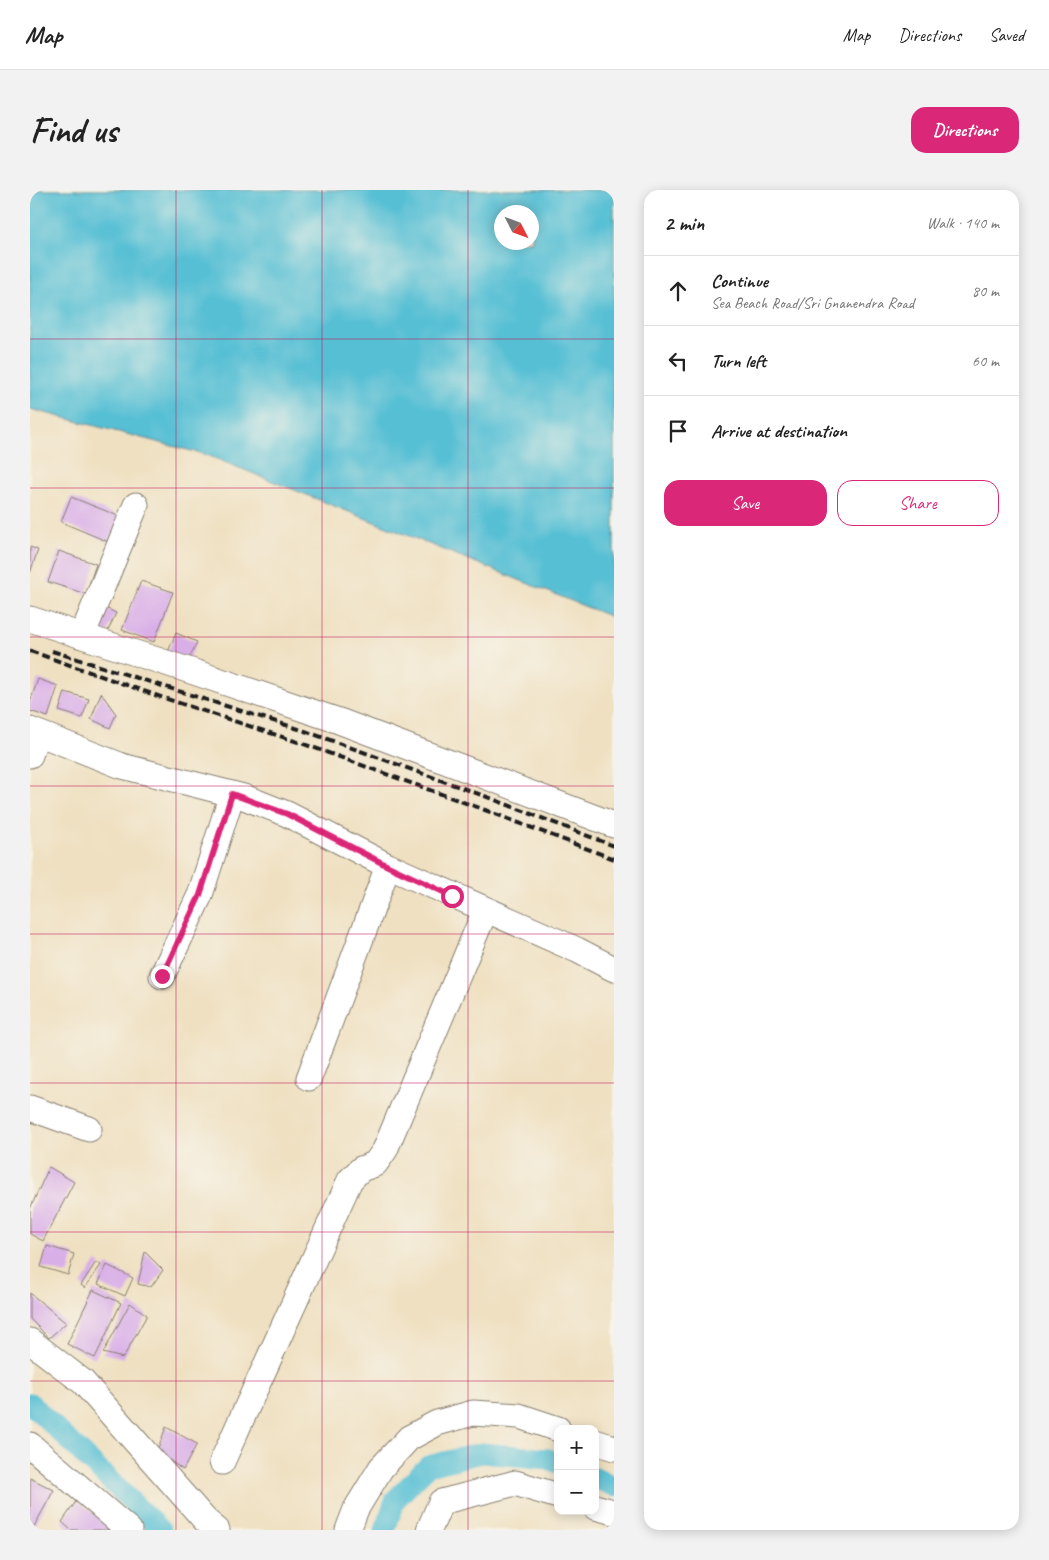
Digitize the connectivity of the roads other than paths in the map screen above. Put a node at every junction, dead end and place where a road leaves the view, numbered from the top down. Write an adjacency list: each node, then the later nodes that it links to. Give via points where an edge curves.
1 (136, 505): 3 (street)
2 (30, 619): 3 (street)
3 (82, 636): 6 (street, via 339,720)
4 (32, 739): 5 (street)
5 (232, 794): 7 (street, via 287,814); 10 (street, via 200,895)
6 (614, 825)
7 (388, 866): 8 (street); 11 (street)
8 (485, 911): 9 (street); 17 (street, via 385,1150 375,1164 360,1169 350,1180)
9 (614, 969)
10 (162, 976)
11 (309, 1078)
12 (30, 1108): 13 (street)
13 (90, 1129)
14 (30, 1341): 23 (street, via 83,1382)
15 (554, 1428): 24 (street, via 520,1416 473,1414 438,1423 409,1438 381,1468 356,1509)
16 (30, 1445): 22 (street)
17 (222, 1462)
18 (554, 1495): 25 (street, via 515,1483 441,1502)
19 (599, 1508): 20 (street)
20 (614, 1512)
21 (614, 1525): 26 (street)
22 (129, 1530)
23 (217, 1530)
24 (348, 1530)
25 (429, 1530)
26 (606, 1530)

